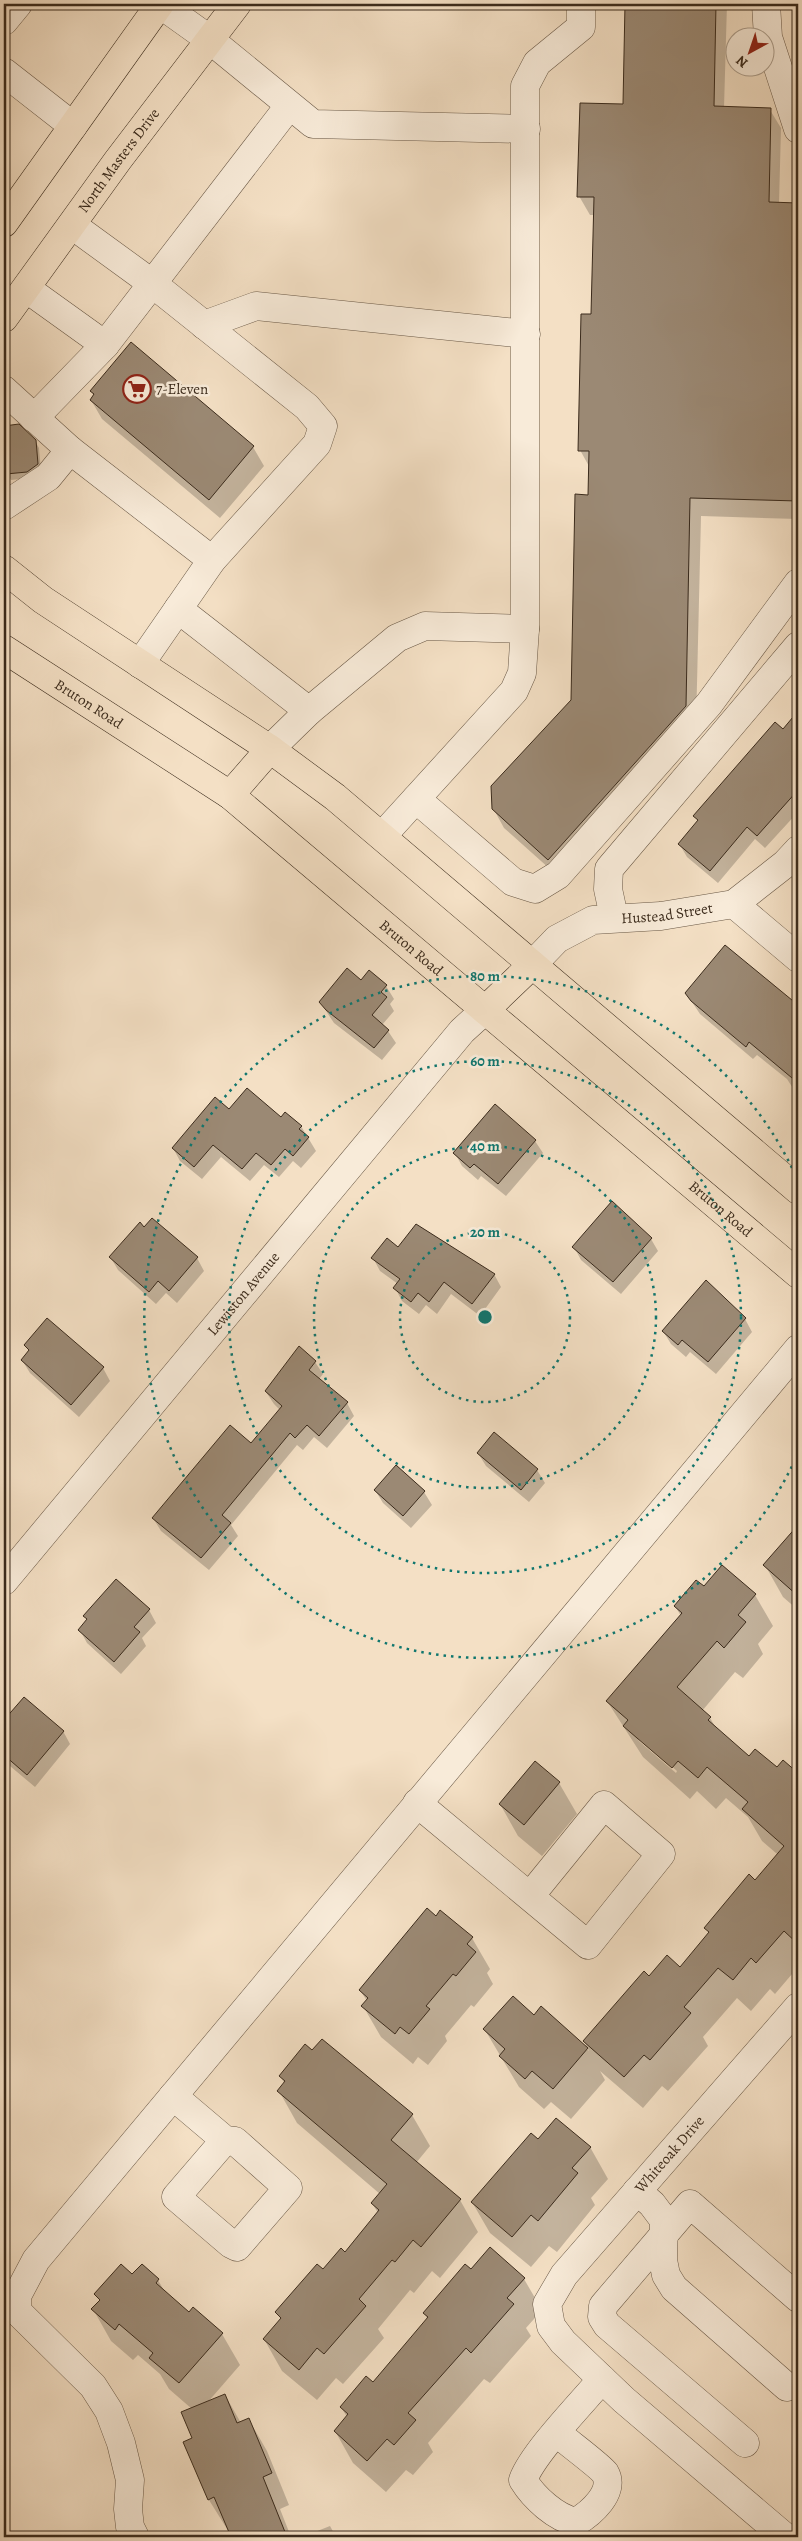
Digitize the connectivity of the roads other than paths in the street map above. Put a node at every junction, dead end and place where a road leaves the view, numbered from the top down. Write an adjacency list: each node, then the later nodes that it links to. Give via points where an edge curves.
1 (18, 4): 6 (street)
2 (160, 4): 7 (street); 10 (main road)
3 (237, 4): 7 (main road, North Masters Drive)
4 (581, 4): 11 (street, via 581,27 537,63 525,86)
5 (766, 4): 12 (street, via 768,37)
6 (4, 21)
7 (209, 39): 9 (street); 14 (main road, North Masters Drive)
8 (4, 72): 10 (street)
9 (289, 106): 11 (street, via 313,124); 15 (street)
10 (73, 126): 13 (main road)
11 (526, 129): 19 (street)
12 (798, 129)
13 (4, 223)
14 (72, 225): 15 (street); 16 (main road, North Masters Drive)
15 (153, 284): 18 (street); 20 (street)
16 (27, 289): 17 (main road, North Masters Drive); 20 (street)
17 (4, 318)
18 (204, 325): 19 (street, via 256,306); 25 (street, via 307,407 323,426 318,444)
19 (526, 334): 29 (street)
20 (105, 345): 22 (street)
21 (4, 390): 22 (street)
22 (34, 418): 23 (street)
23 (70, 450): 24 (street, via 48,477); 25 (street)
24 (4, 506)
25 (212, 560): 28 (street)
26 (4, 569): 32 (main road, via 43,600)
27 (798, 583): 36 (street, via 709,704 558,875 535,889 513,882)
28 (178, 609): 32 (street); 33 (street)
29 (525, 629): 33 (street, via 425,626 397,638); 36 (street, via 522,674 514,691)
30 (798, 646): 40 (street, via 609,869 608,890)
31 (4, 649): 35 (main road, Bruton Road)
32 (140, 664): 34 (main road)
33 (309, 711): 34 (street)
34 (270, 749): 35 (main road); 37 (main road)
35 (230, 796): 43 (main road, Bruton Road)
36 (416, 799): 37 (street)
37 (383, 835): 42 (main road)
38 (798, 850): 39 (street, via 786,864)
39 (734, 904): 40 (street, Hustead Street, via 661,916); 41 (street, Hustead Street)
40 (614, 917): 42 (street, Hustead Street, via 593,920 557,939)
41 (798, 958)
42 (532, 965): 43 (main road); 44 (main road)
43 (485, 1010): 45 (main road, Bruton Road); 47 (street, Lewiston Avenue, via 462,1031)
44 (798, 1190)
45 (798, 1274)
46 (798, 1349): 48 (street)
47 (4, 1581)
48 (418, 1803): 49 (street); 51 (street)
49 (530, 1896): 49 (street, via 588,1945 661,1854 604,1805)
50 (798, 2007): 53 (street, Whiteoak Drive)
51 (173, 2096): 52 (street); 60 (street, via 36,2260 17,2296 18,2311 93,2386 109,2411 130,2480 128,2508 130,2527)
52 (225, 2140)
53 (637, 2191): 54 (street, via 664,2220); 56 (street, Whiteoak Drive, via 564,2275 546,2304 551,2326)
54 (665, 2233): 55 (street, via 690,2204); 57 (street, via 663,2260 666,2276 674,2288); 59 (street, via 603,2306 602,2317 607,2325)
55 (798, 2298)
56 (602, 2379): 58 (street); 61 (street)
57 (787, 2387)
58 (557, 2433)
59 (745, 2443)
60 (135, 2537)
61 (785, 2537)

